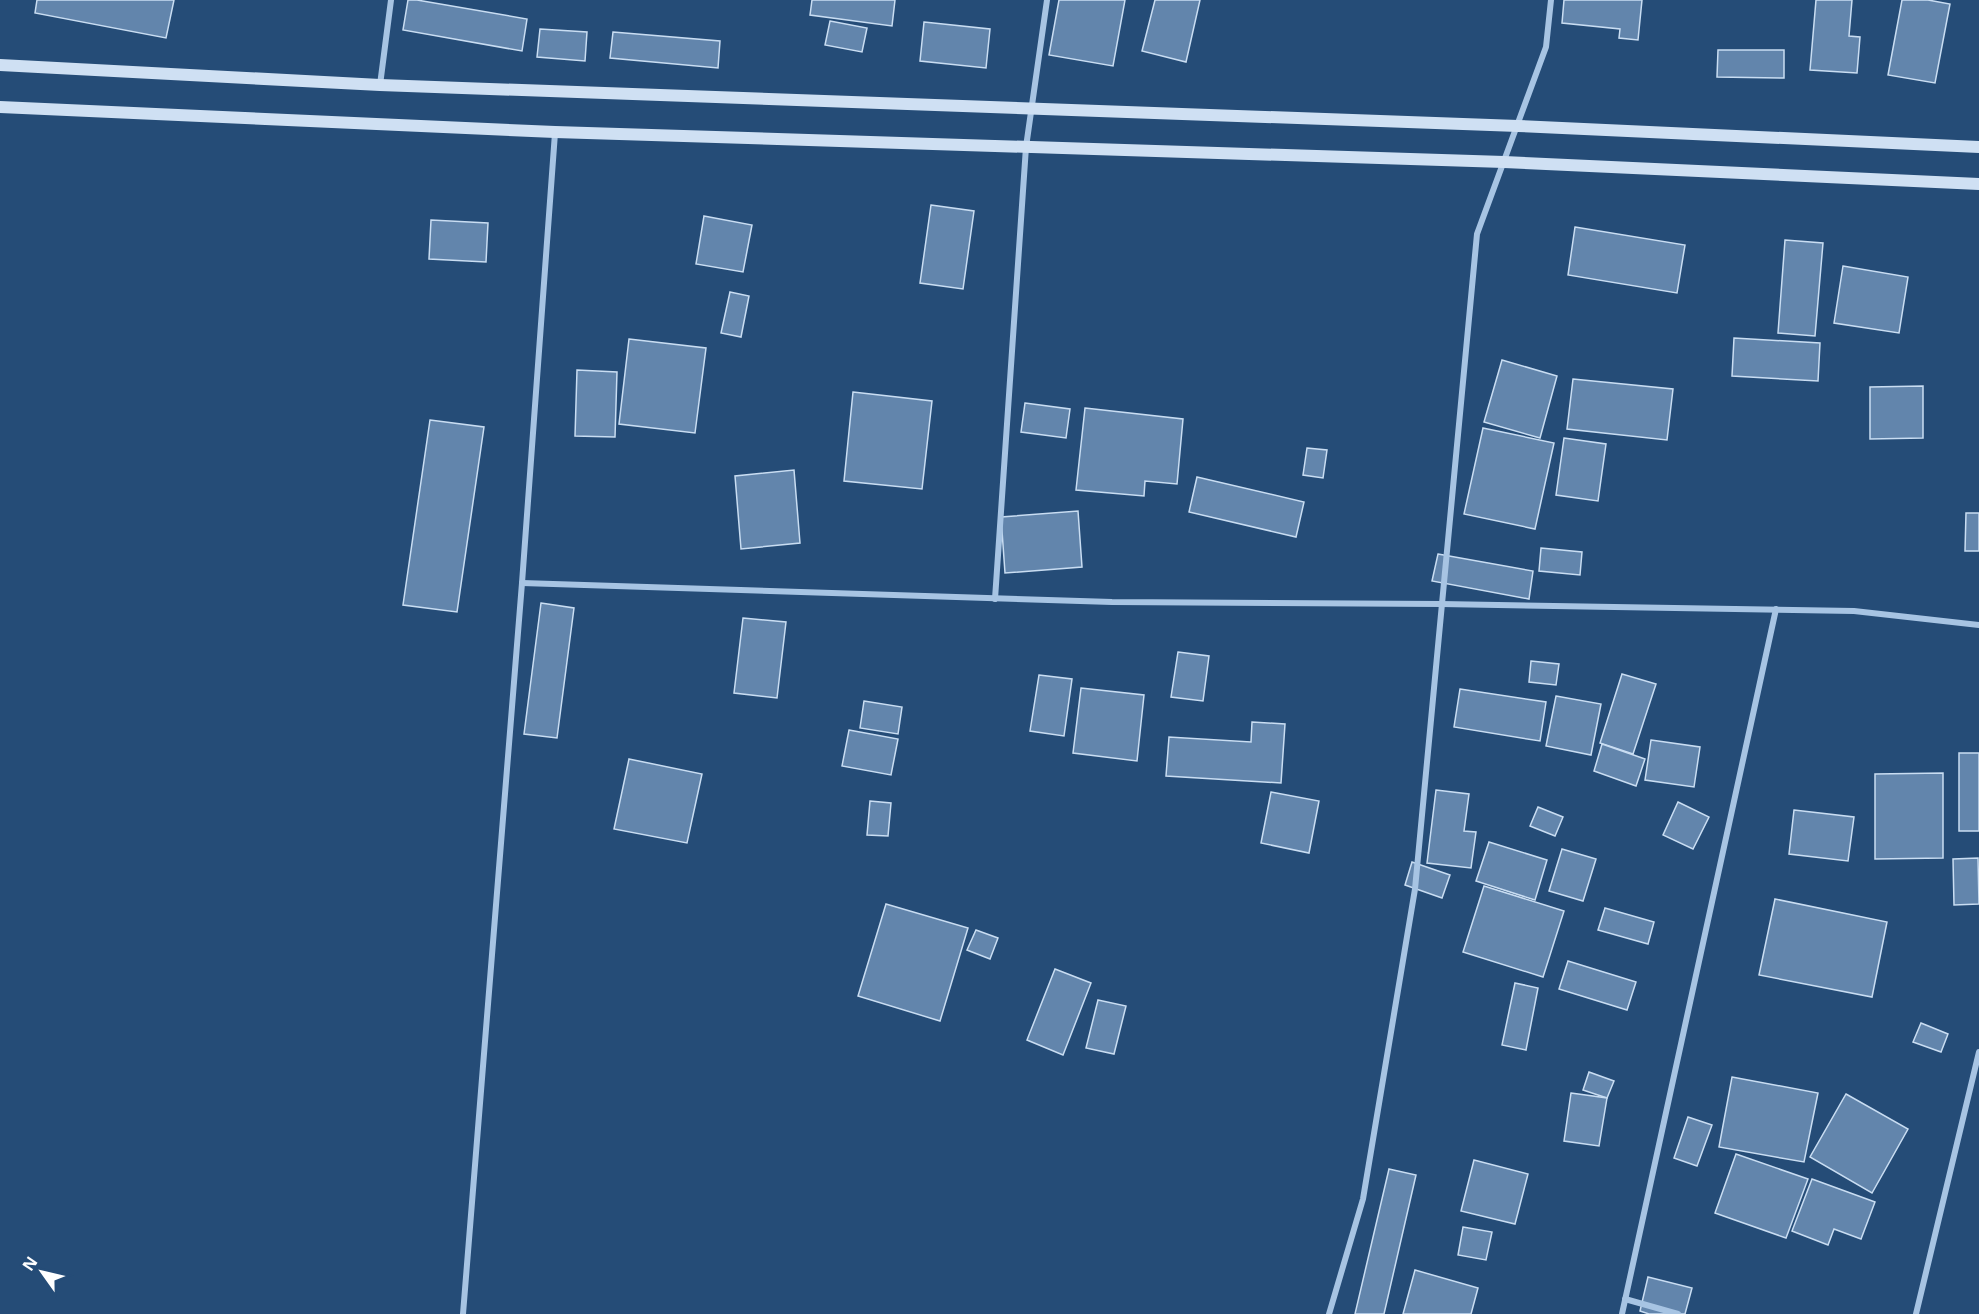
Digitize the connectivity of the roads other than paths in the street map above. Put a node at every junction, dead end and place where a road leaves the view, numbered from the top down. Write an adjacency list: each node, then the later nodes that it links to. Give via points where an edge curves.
1 (390, 0): 5 (street)
2 (1047, 0): 7 (street)
3 (1551, 0): 8 (street, via 1546,48)
4 (0, 65): 5 (main road)
5 (380, 85): 7 (main road)
6 (0, 107): 9 (main road)
7 (1031, 108): 8 (main road); 10 (street)
8 (1518, 126): 11 (main road); 12 (street)
9 (555, 132): 10 (main road); 14 (street)
10 (1026, 147): 12 (main road); 15 (street)
11 (1979, 147)
12 (1504, 162): 13 (main road); 16 (street, via 1477,234)
13 (1979, 184)
14 (522, 583): 15 (street); 21 (street)
15 (995, 599): 16 (street)
16 (1441, 604): 17 (street); 22 (street, via 1416,889 1362,1199)
17 (1776, 609): 18 (street, via 1854,611); 20 (street)
18 (1979, 624)
19 (1979, 1052): 25 (street)
20 (1625, 1299): 23 (street); 24 (street)
21 (463, 1314)
22 (1329, 1314)
23 (1622, 1314)
24 (1678, 1314)
25 (1916, 1314)

